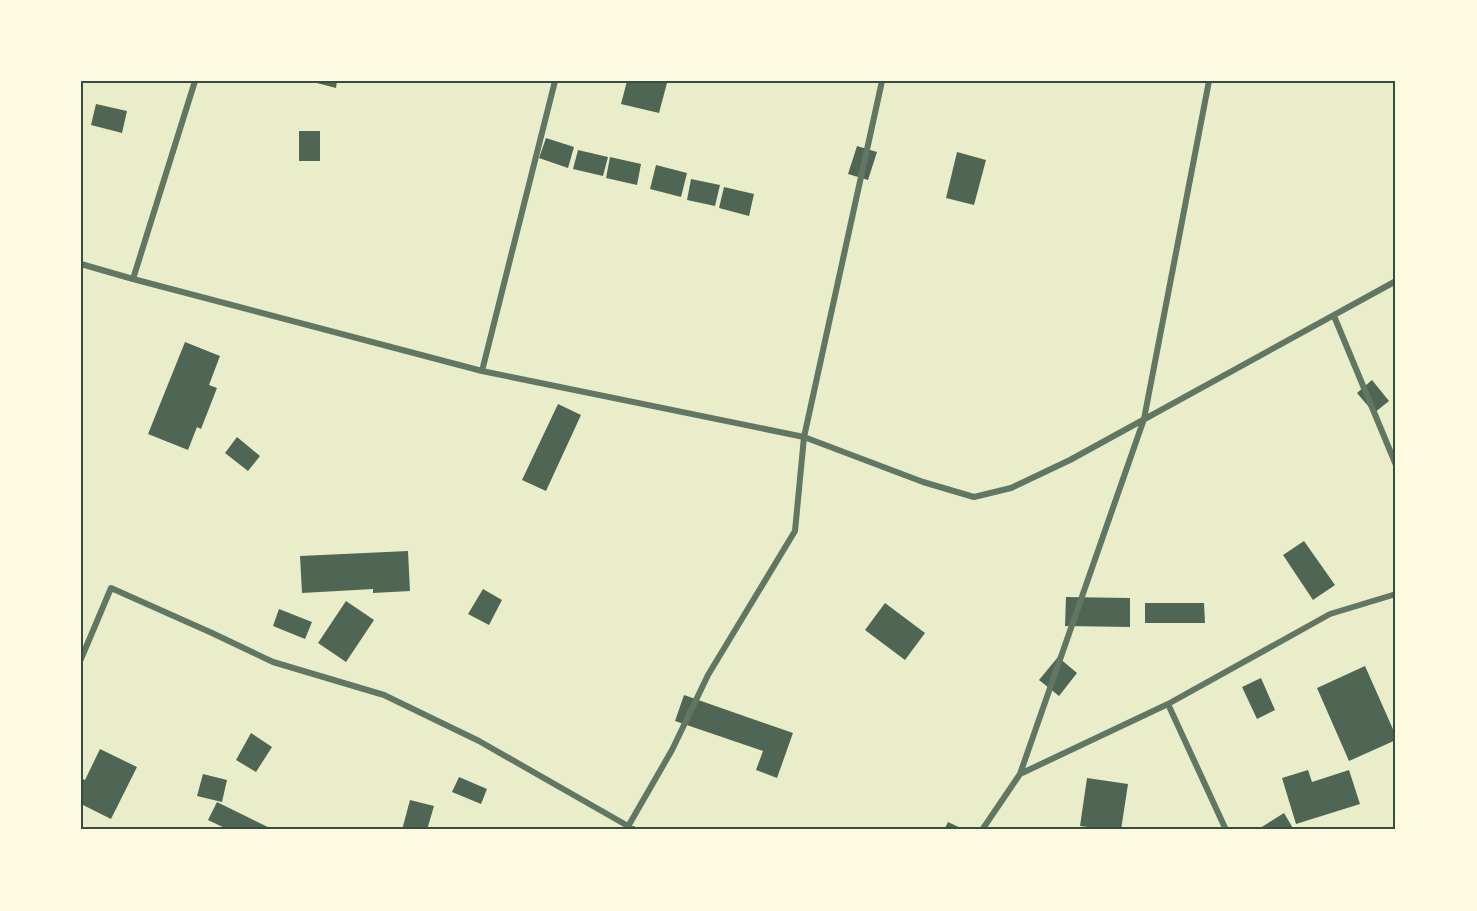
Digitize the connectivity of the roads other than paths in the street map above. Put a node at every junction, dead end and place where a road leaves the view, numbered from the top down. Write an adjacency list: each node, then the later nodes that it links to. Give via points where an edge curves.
1 (195, 81): 6 (street)
2 (555, 81): 9 (street)
3 (882, 81): 11 (street)
4 (1209, 81): 10 (street)
5 (81, 264): 6 (street)
6 (134, 279): 9 (street)
7 (1396, 281): 8 (street)
8 (1334, 316): 10 (street); 12 (street)
9 (482, 371): 11 (street)
10 (1144, 419): 11 (street, via 1011,488 974,497); 16 (street)
11 (804, 437): 17 (street, via 795,531 708,675)
12 (1396, 465)
13 (1396, 594): 15 (street, via 1330,614)
14 (81, 659): 17 (street, via 111,588 273,662 384,695 479,741)
15 (1168, 704): 16 (street); 19 (street)
16 (1020, 774): 18 (street)
17 (630, 829)
18 (982, 830)
19 (1226, 830)

